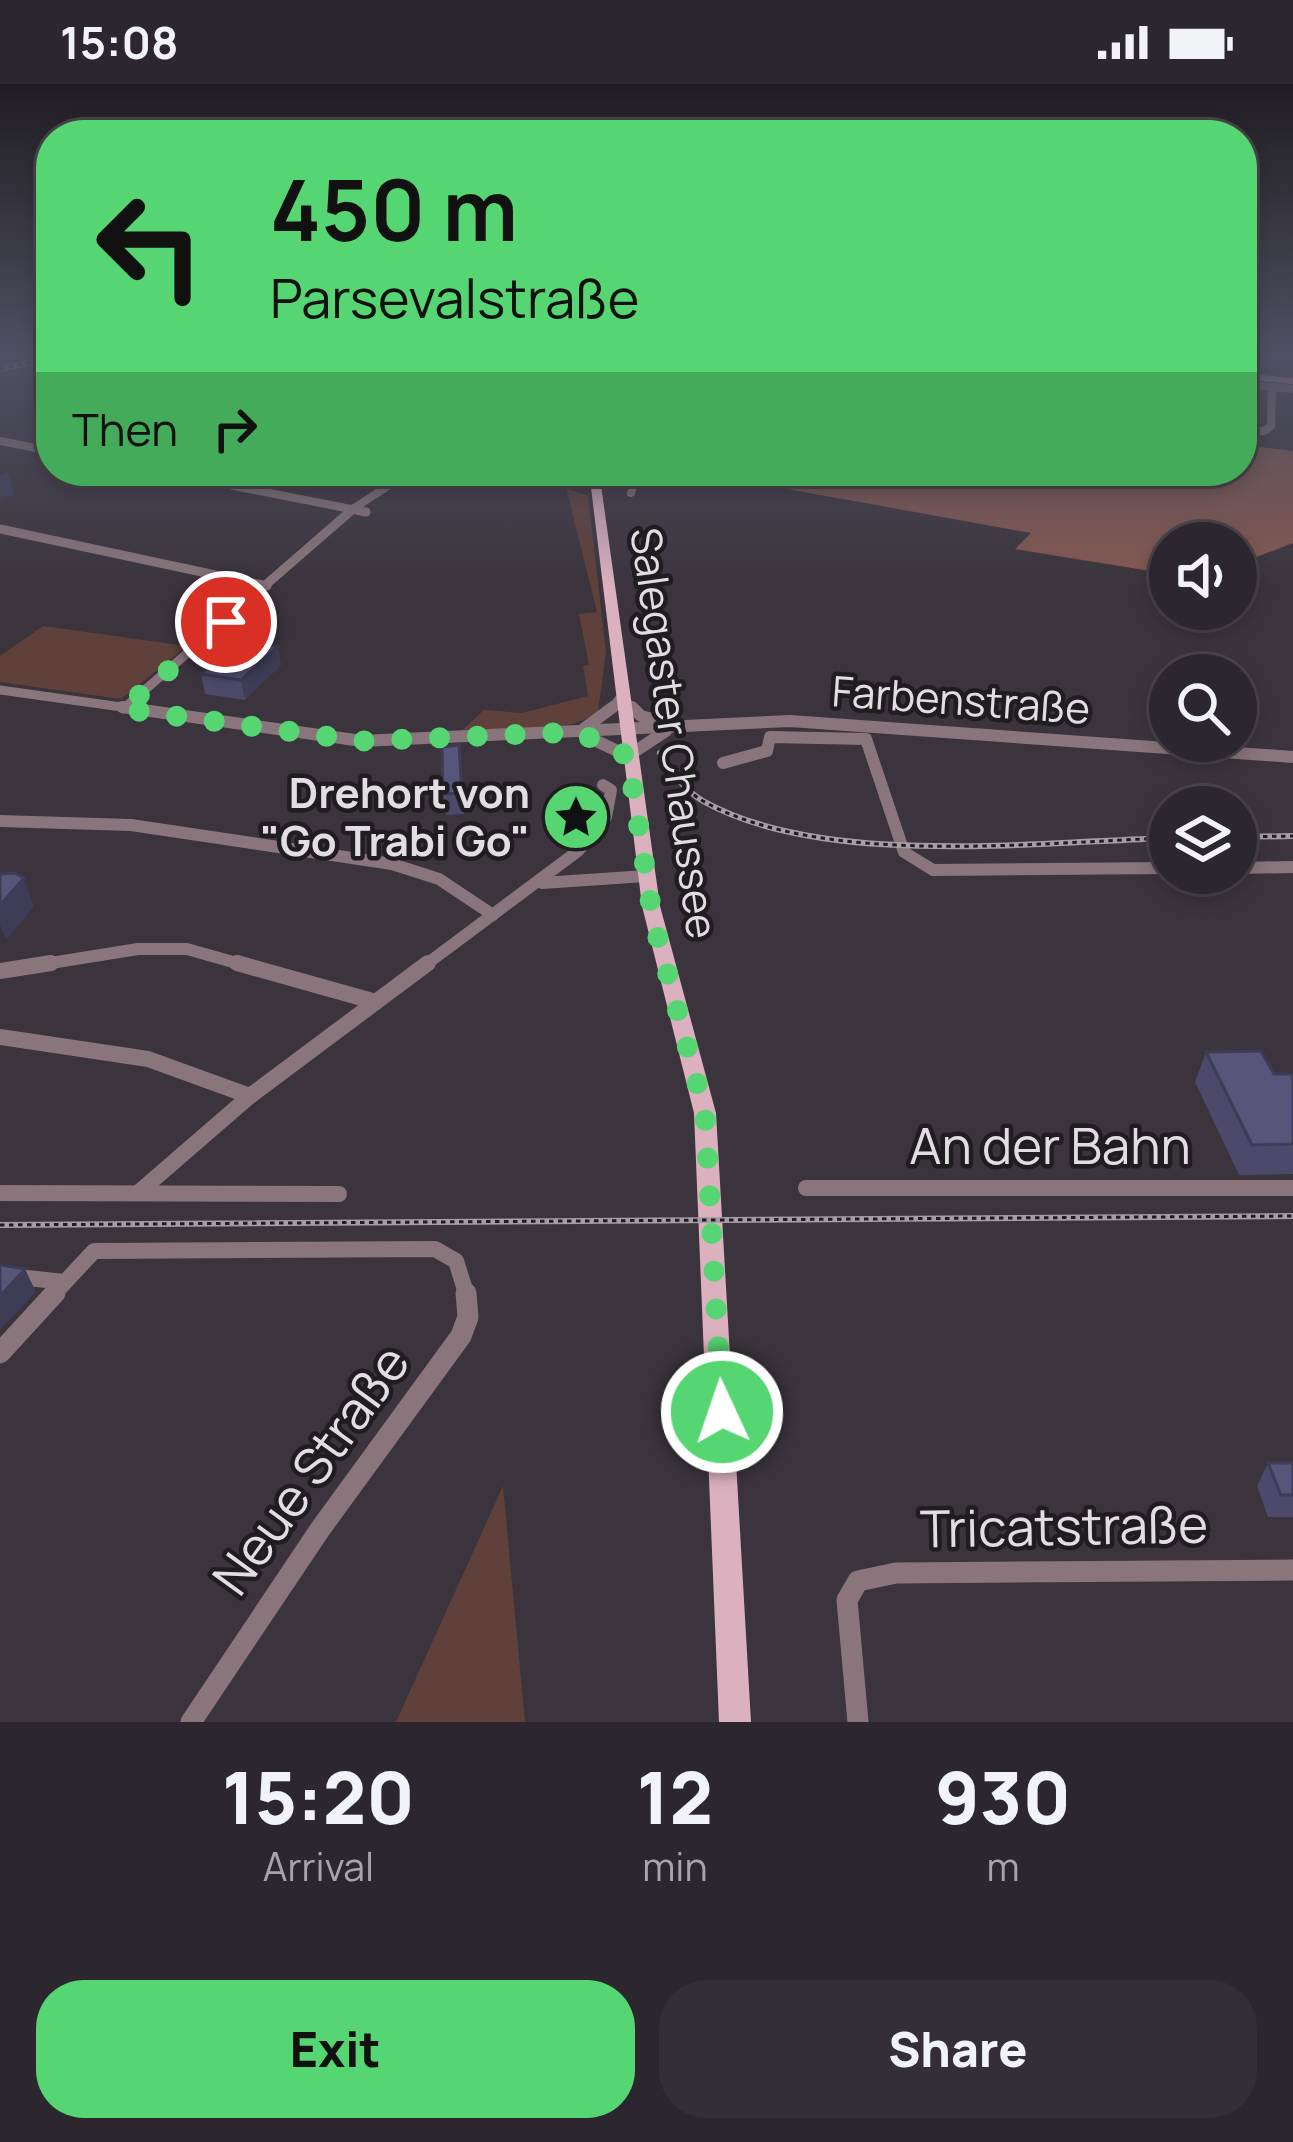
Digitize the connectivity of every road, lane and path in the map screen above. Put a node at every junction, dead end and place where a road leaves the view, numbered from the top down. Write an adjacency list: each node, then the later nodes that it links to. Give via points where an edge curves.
1 (0, 441): 2 (street)
2 (36, 448)
3 (234, 486): 8 (street)
4 (387, 486): 8 (street)
5 (596, 486): 13 (main road, Salegaster Chaussee)
6 (634, 486): 7 (street)
7 (631, 493)
8 (351, 509): 9 (street); 11 (street)
9 (366, 512)
10 (0, 530): 11 (street)
11 (267, 586): 14 (street)
12 (0, 690): 14 (street, Farbenstraße)
13 (621, 698): 15 (street, via 641,716); 16 (main road, Salegaster Chaussee); 17 (street)
14 (123, 709): 17 (street, Farbenstraße, via 362,741)
15 (684, 726): 16 (street, Farbenstraße); 18 (street); 19 (street, Farbenstraße, via 790,721)
16 (625, 730): 17 (street, Farbenstraße); 18 (main road, Salegaster Chaussee)
17 (578, 732): 18 (street)
18 (628, 756): 26 (main road, Salegaster Chaussee)
19 (1293, 757)
20 (723, 763): 24 (street, via 767,751 770,737 866,739 904,852 933,870)
21 (603, 785): 27 (street, via 610,804 599,828)
22 (0, 821): 28 (street, via 131,825 392,864 439,879)
23 (1293, 867): 25 (street)
24 (1149, 868)
25 (1257, 868)
26 (646, 876): 27 (street); 43 (main road, Salegaster Chaussee, via 705,1113)
27 (537, 884): 28 (street)
28 (494, 915): 30 (street)
29 (0, 970): 30 (street, via 187,949)
30 (376, 1002): 32 (street)
31 (0, 1037): 32 (street, via 148,1059)
32 (250, 1096): 35 (street)
33 (806, 1188): 34 (street, An der Bahn)
34 (1293, 1188)
35 (140, 1192): 36 (street); 37 (street)
36 (0, 1193)
37 (339, 1194)
38 (0, 1275): 39 (street)
39 (64, 1282): 40 (street); 42 (street, Neue Straße, via 94,1251 435,1249 456,1261 468,1298 461,1336)
40 (0, 1352)
41 (1293, 1570): 44 (street, Tricatstraße, via 896,1573 858,1581 847,1600)
42 (190, 1722)
43 (735, 1722)
44 (858, 1722)

